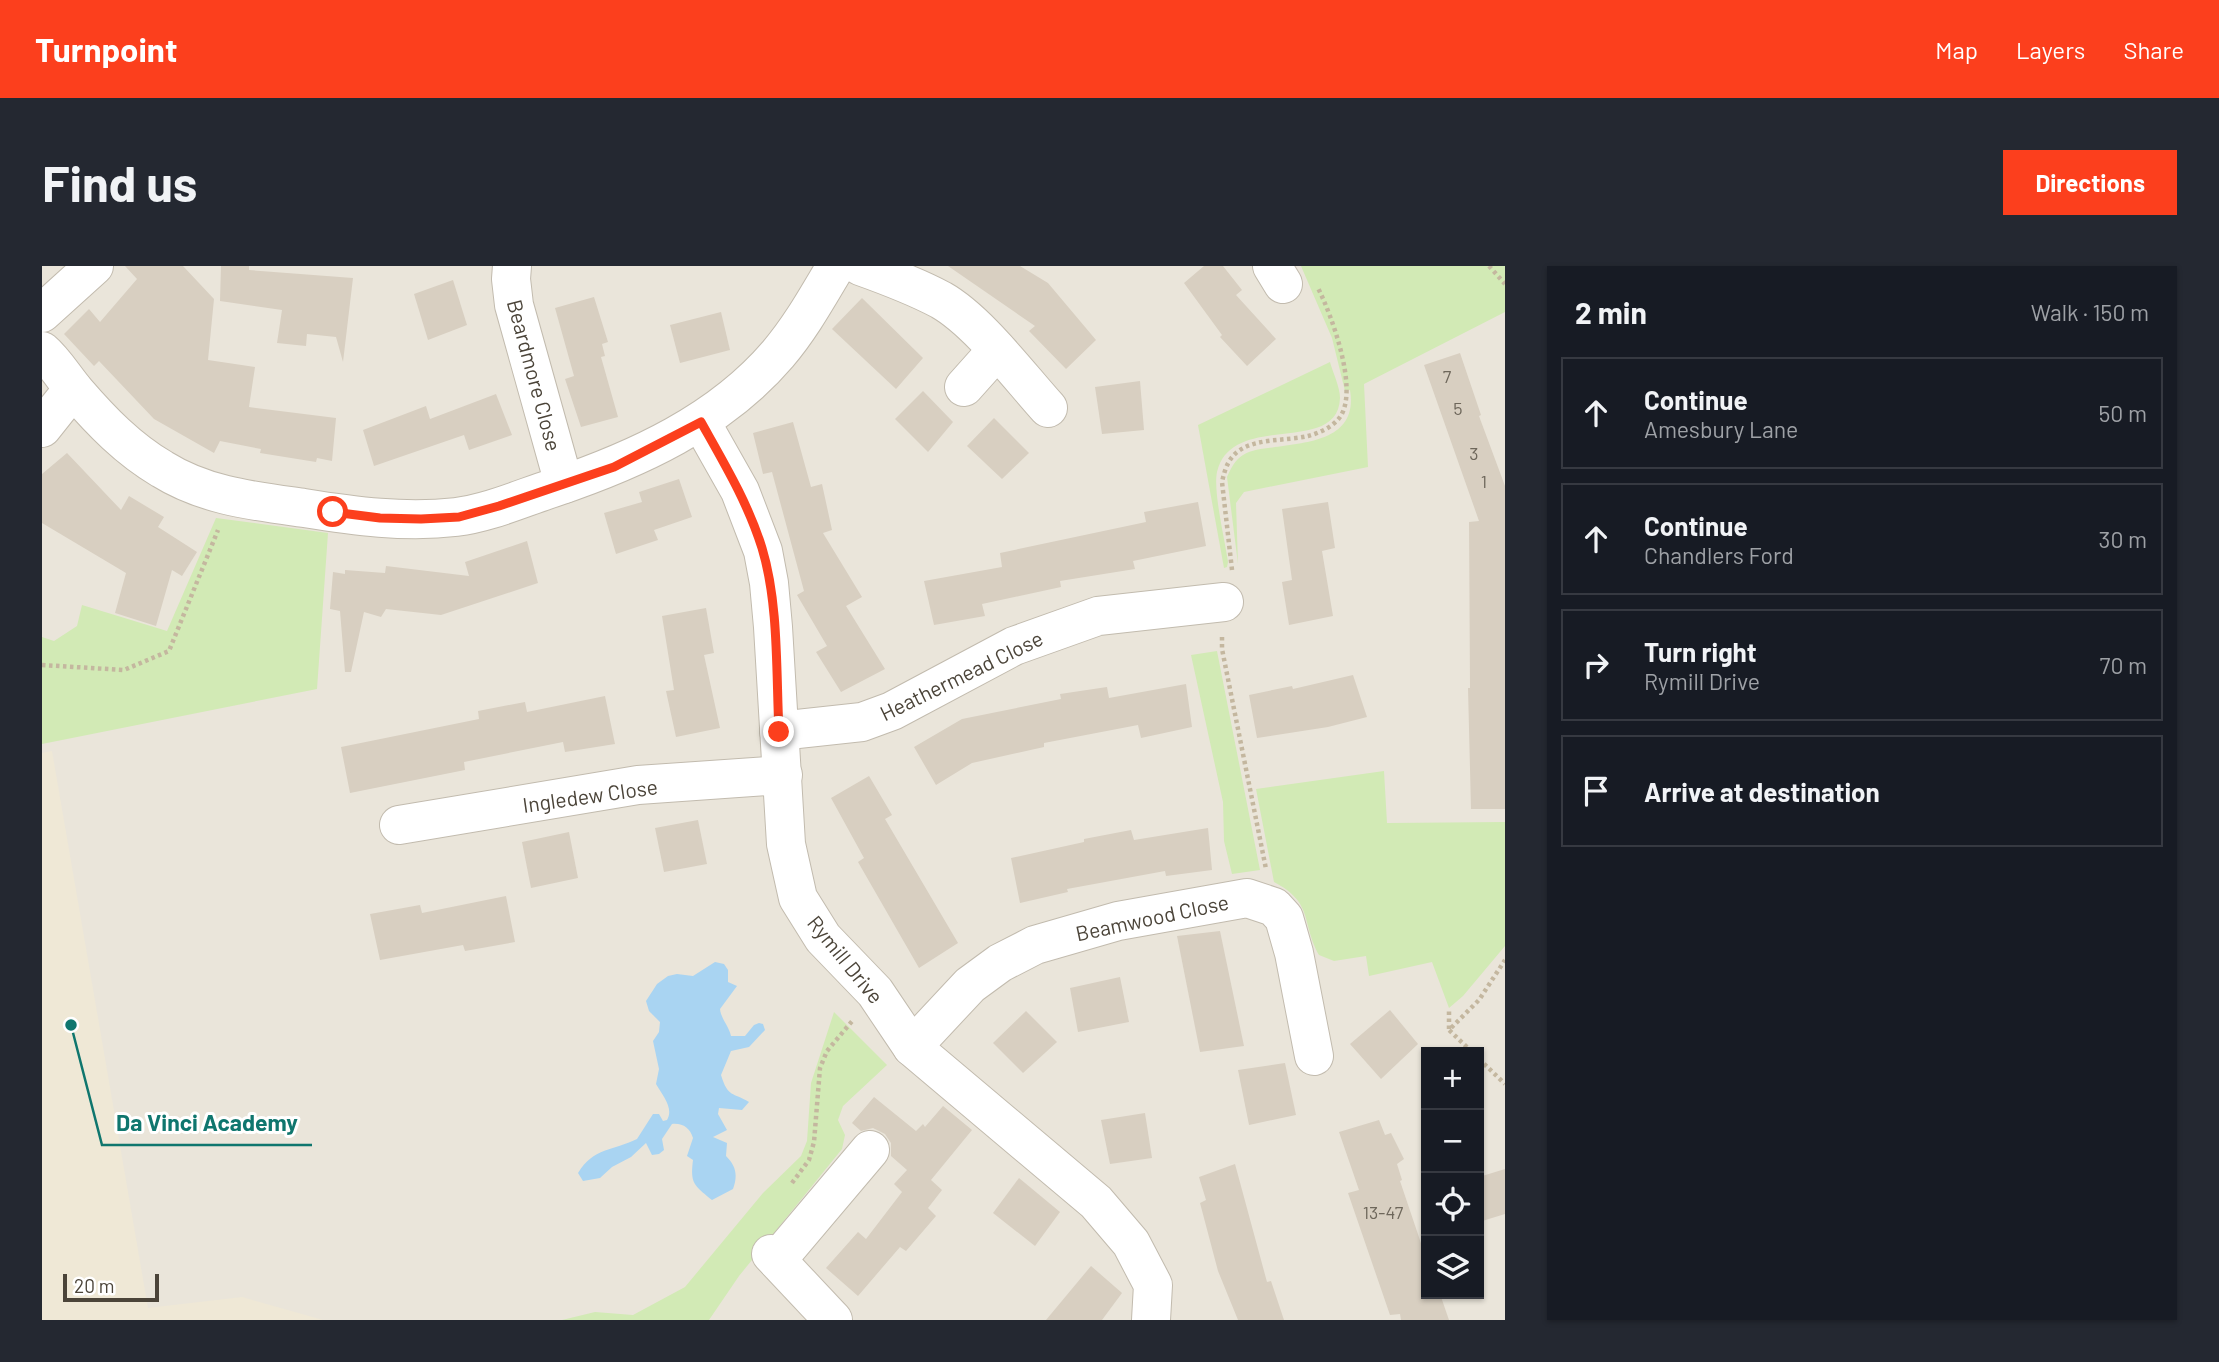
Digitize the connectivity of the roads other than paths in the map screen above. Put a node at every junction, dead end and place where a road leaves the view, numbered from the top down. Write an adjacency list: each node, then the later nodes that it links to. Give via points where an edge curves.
1 (94, 266): 5 (street)
2 (512, 266): 13 (street, Beardmore Close, via 514,305)
3 (836, 266): 11 (street, via 777,355)
4 (860, 266): 6 (street, via 943,301)
5 (42, 313)
6 (997, 350): 8 (street); 10 (street)
7 (42, 351): 9 (street)
8 (964, 387)
9 (73, 389): 12 (street); 13 (street, via 103,423 162,469 231,497 380,518 421,519 459,517)
10 (1048, 408)
11 (701, 422): 13 (street, via 614,467); 15 (street, Rymill Drive, via 740,491 763,551 774,627)
12 (42, 429)
13 (564, 484)
14 (1224, 602): 15 (street, Heathermead Close, via 1098,616 1014,646 892,711 862,722)
15 (779, 732): 16 (street, Rymill Drive)
16 (783, 775): 17 (street, Ingledew Close, via 638,785); 18 (street, Rymill Drive, via 786,845 797,898 822,938 875,992)
17 (398, 825)
18 (912, 1047): 19 (street, Beamwood Close, via 970,985 1035,945 1118,921 1247,898 1274,908 1284,918); 22 (street, Rymill Drive, via 1096,1202 1131,1243 1153,1285)
19 (1314, 1056)
20 (870, 1150): 21 (street, via 774,1257)
21 (833, 1320)
22 (1151, 1320)

